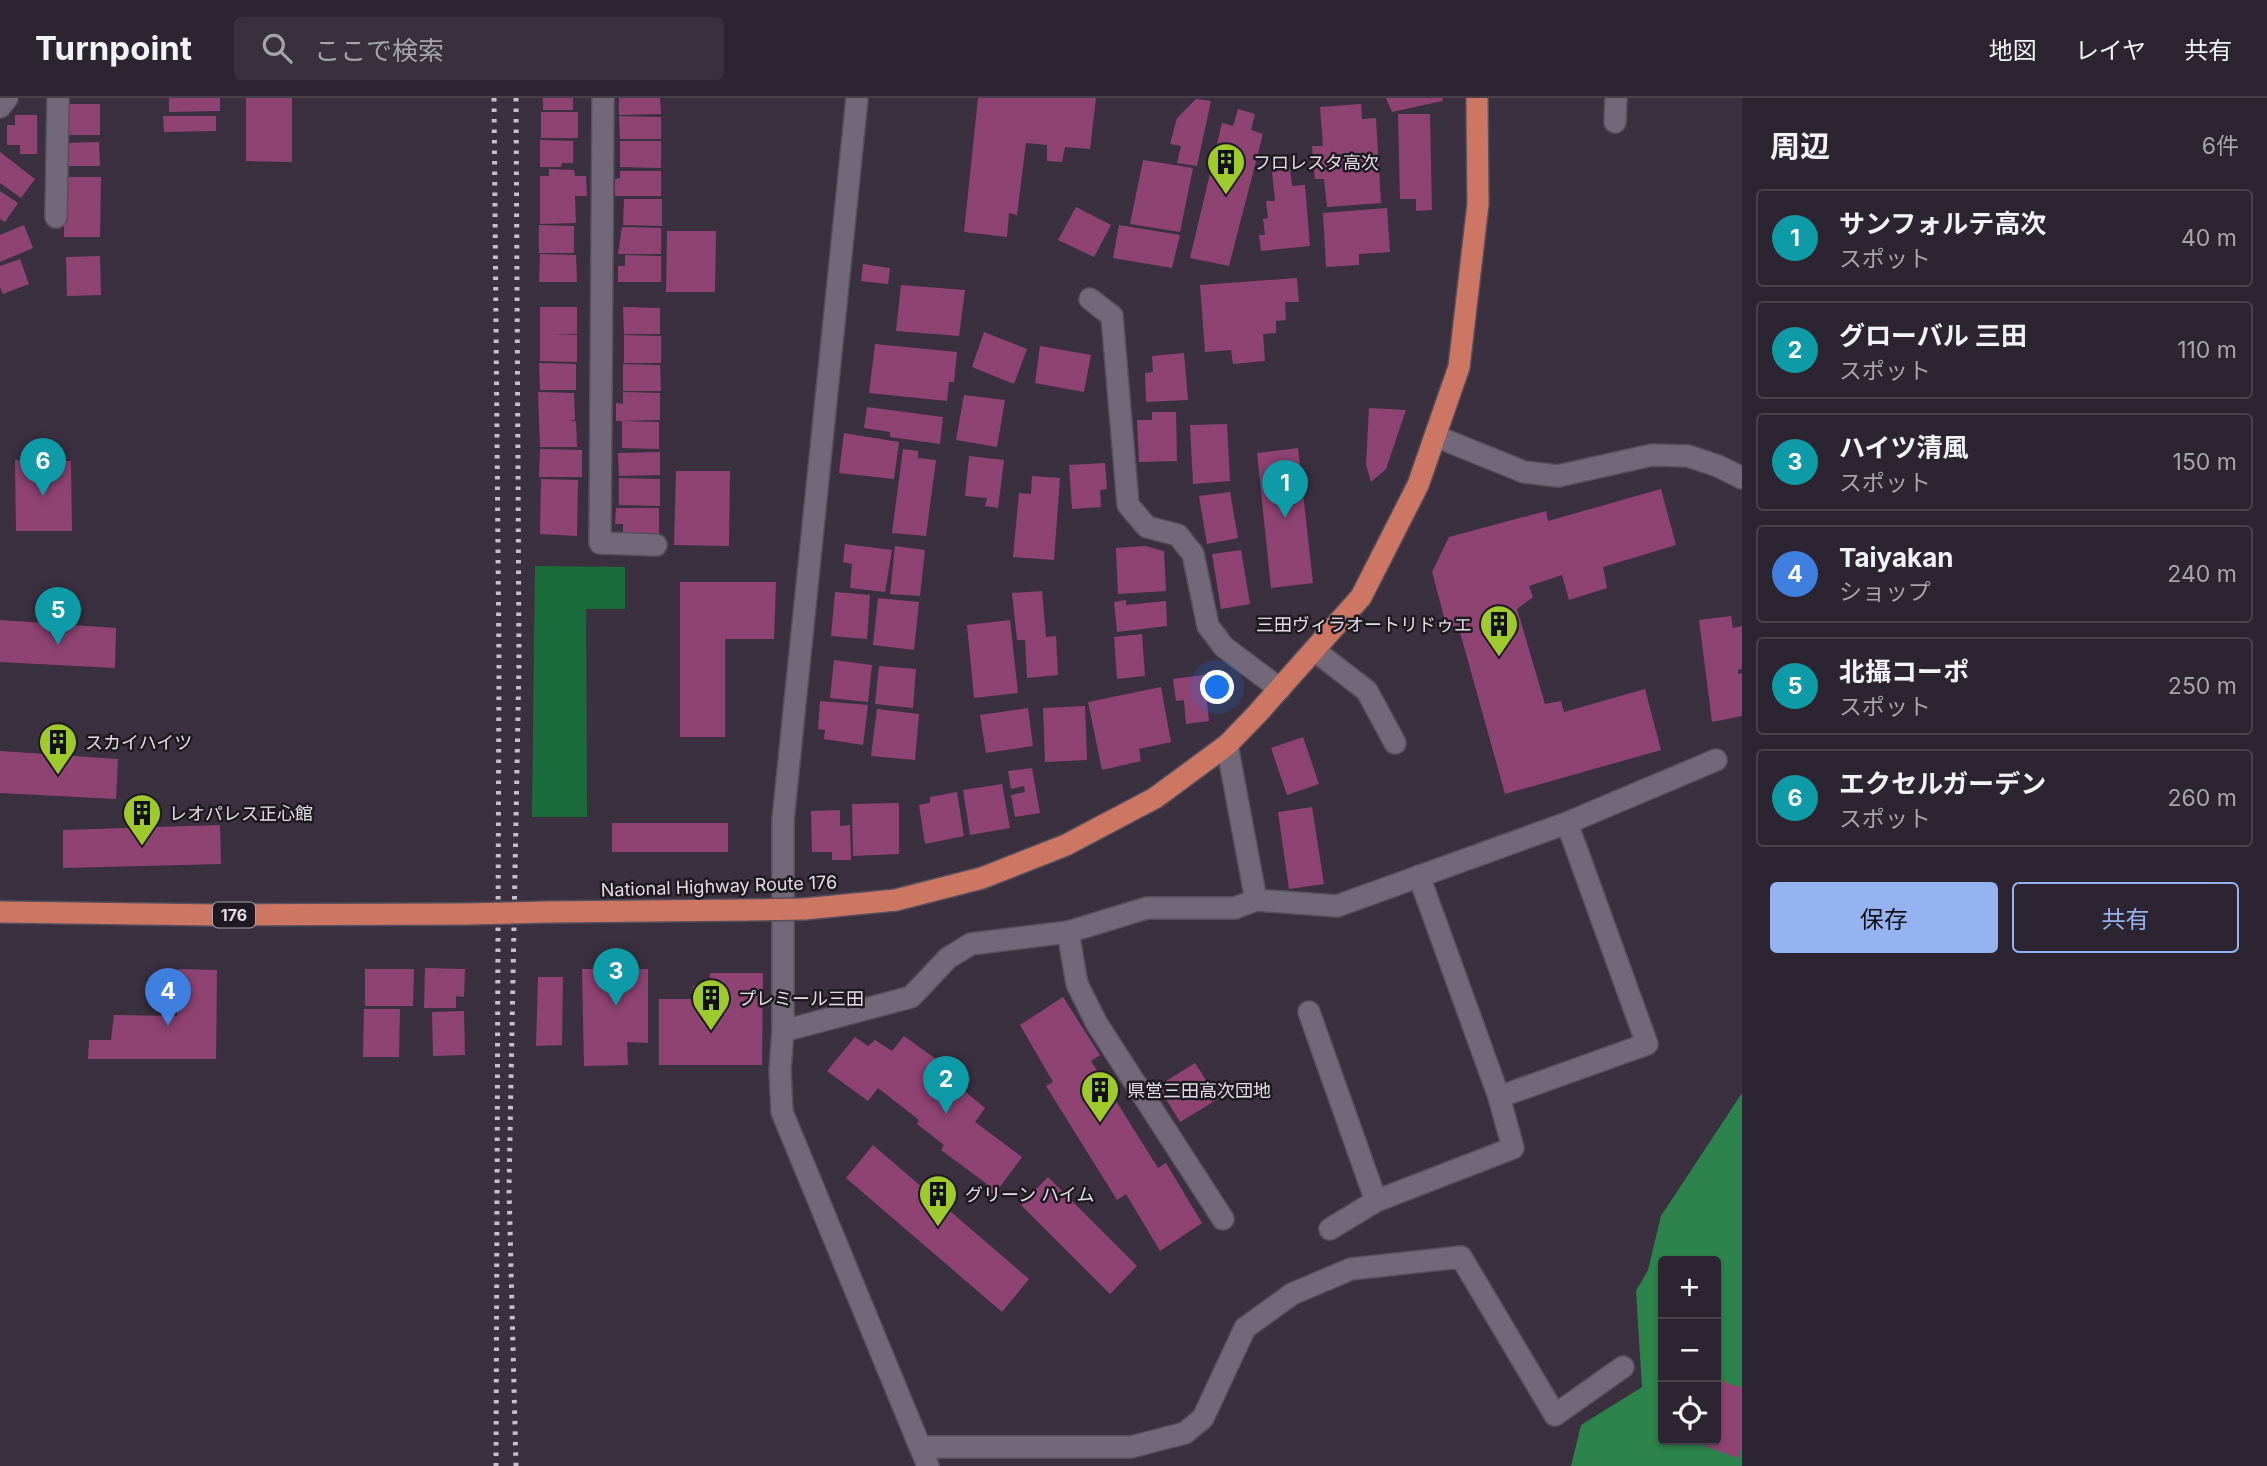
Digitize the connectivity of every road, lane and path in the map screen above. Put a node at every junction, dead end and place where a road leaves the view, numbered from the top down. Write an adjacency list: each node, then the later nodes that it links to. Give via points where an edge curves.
1 (7, 98): 7 (street)
2 (58, 98): 9 (street)
3 (603, 98): 13 (street, via 600,543)
4 (857, 98): 25 (street, via 783,820)
5 (1477, 98): 11 (highway, National Highway Route 176 / 176, via 1478,204 1459,367)
6 (1616, 98): 8 (street)
7 (0, 107)
8 (1615, 121)
9 (56, 217)
10 (1090, 299): 15 (street, via 1112,316 1128,505 1147,527 1178,535 1193,554 1208,626 1224,647)
11 (1435, 436): 12 (street, via 1524,472 1558,476 1652,456 1688,456); 14 (highway, National Highway Route 176 / 176, via 1418,485 1362,597)
12 (1742, 478)
13 (656, 545)
14 (1314, 650): 15 (highway, National Highway Route 176 / 176); 16 (street, via 1367,691)
15 (1280, 689): 17 (highway, National Highway Route 176 / 176)
16 (1395, 743)
17 (1227, 745): 21 (street); 22 (highway, National Highway Route 176 / 176, bridge, via 1154,798 1066,845 982,878 896,900 804,909 467,914)
18 (1716, 760): 19 (street)
19 (1567, 823): 20 (street); 26 (street, via 1647,1044)
20 (1419, 876): 21 (street, via 1337,906); 26 (street)
21 (1256, 900): 23 (street, via 1235,908 1147,908)
22 (0, 912)
23 (1068, 932): 25 (street, via 971,944 948,958 911,997); 28 (street, via 1077,984 1097,1024)
24 (1309, 1012): 27 (street)
25 (783, 1031): 31 (street, via 782,1112)
26 (1499, 1097): 27 (street, via 1513,1148)
27 (1376, 1201): 29 (street)
28 (1223, 1219)
29 (1330, 1229)
30 (1623, 1367): 31 (street, via 1555,1415 1461,1257 1351,1269 1292,1294 1245,1328 1203,1418 1185,1433 1131,1447)
31 (924, 1457)

